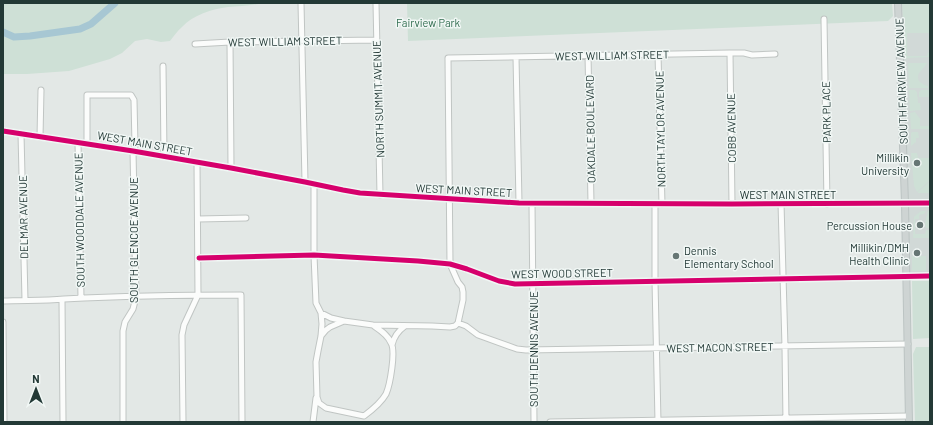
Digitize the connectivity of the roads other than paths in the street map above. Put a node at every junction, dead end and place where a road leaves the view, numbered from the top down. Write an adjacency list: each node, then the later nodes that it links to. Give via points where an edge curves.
1 (301, 3): 6 (street)
2 (376, 3): 5 (street, NORTH SUMMIT AVENUE)
3 (898, 3): 33 (main road, SOUTH FAIRVIEW AVENUE)
4 (824, 20): 38 (street, PARK PLACE)
5 (376, 40): 6 (street, WEST WILLIAM STREET); 27 (street, NORTH SUMMIT AVENUE)
6 (302, 41): 7 (street, WEST WILLIAM STREET); 25 (street)
7 (230, 42): 8 (street, WEST WILLIAM STREET); 24 (street)
8 (195, 44)
9 (730, 52): 10 (street, WEST WILLIAM STREET); 11 (street, WEST WILLIAM STREET, via 752,55); 37 (street, COBB AVENUE)
10 (658, 54): 12 (street, WEST WILLIAM STREET); 36 (street, NORTH TAYLOR AVENUE)
11 (775, 54)
12 (588, 55): 13 (street, WEST WILLIAM STREET); 31 (street, OAKDALE BOULEVARD)
13 (516, 57): 28 (street, WEST WILLIAM STREET, via 448,58); 29 (street)
14 (163, 66): 22 (street)
15 (41, 90): 18 (street)
16 (3, 131): 17 (street, WEST MAIN STREET)
17 (21, 134): 18 (street, WEST MAIN STREET); 52 (street, DELMAR AVENUE)
18 (40, 137): 19 (street, WEST MAIN STREET)
19 (78, 142): 20 (street, WEST MAIN STREET); 51 (street, SOUTH WOODDALE AVENUE)
20 (87, 144): 21 (street, WEST MAIN STREET); 21 (street, SOUTH GLENCOE AVENUE, via 88,95 131,95 134,100)
21 (133, 151): 22 (street, WEST MAIN STREET); 50 (street, SOUTH GLENCOE AVENUE)
22 (164, 156): 23 (street, WEST MAIN STREET)
23 (197, 162): 24 (street, WEST MAIN STREET); 40 (street)
24 (231, 168): 25 (street, WEST MAIN STREET)
25 (305, 182): 26 (street, WEST MAIN STREET)
26 (314, 184): 27 (street, WEST MAIN STREET); 41 (street)
27 (380, 195): 28 (street, WEST MAIN STREET)
28 (449, 199): 29 (street, WEST MAIN STREET); 43 (street)
29 (519, 203): 30 (street, WEST MAIN STREET)
30 (532, 203): 31 (street, WEST MAIN STREET); 48 (street, SOUTH DENNIS AVENUE)
31 (591, 203): 35 (street, WEST MAIN STREET)
32 (781, 203): 37 (street, WEST MAIN STREET); 38 (street, WEST MAIN STREET); 46 (street)
33 (905, 203): 34 (street, WEST MAIN STREET); 38 (street, WEST MAIN STREET); 44 (main road, SOUTH FAIRVIEW AVENUE)
34 (930, 203)
35 (655, 204): 36 (street, WEST MAIN STREET); 47 (street)
36 (662, 204): 37 (street, WEST MAIN STREET)
37 (732, 204)
38 (827, 204)
39 (246, 218): 40 (street)
40 (198, 219): 42 (street)
41 (314, 255): 42 (street, WEST WOOD STREET); 43 (street, WEST WOOD STREET); 55 (street, via 316,303)
42 (198, 258): 49 (street)
43 (450, 264): 48 (street, WEST WOOD STREET, via 507,283); 58 (street, via 463,292)
44 (907, 276): 45 (street, WEST WOOD STREET); 46 (street, WEST WOOD STREET); 62 (main road, SOUTH FAIRVIEW AVENUE)
45 (930, 276)
46 (783, 278): 47 (street, WEST WOOD STREET); 64 (street)
47 (655, 282): 48 (street, WEST WOOD STREET); 65 (street)
48 (533, 284): 66 (street, SOUTH DENNIS AVENUE)
49 (198, 295): 50 (street); 75 (street, via 182,335); 76 (street, via 241,296)
50 (136, 297): 51 (street); 74 (street, SOUTH GLENCOE AVENUE, via 123,331)
51 (81, 298): 53 (street)
52 (25, 300): 53 (street); 54 (street)
53 (62, 300): 73 (street)
54 (3, 301)
55 (321, 313): 56 (street); 61 (street)
56 (344, 321): 59 (street); 61 (street, via 330,327)
57 (3, 322): 72 (street)
58 (458, 323): 60 (street, via 450,327); 66 (street, WEST MACON STREET, via 478,335 517,349)
59 (373, 325): 60 (street); 63 (street, via 387,336)
60 (406, 326): 63 (street, via 396,334)
61 (321, 336): 67 (street, via 316,362)
62 (908, 344): 64 (street, WEST MACON STREET); 69 (main road, SOUTH FAIRVIEW AVENUE)
63 (392, 345): 68 (street, via 392,365 385,394 379,404)
64 (785, 346): 65 (street, WEST MACON STREET); 70 (street)
65 (656, 348): 66 (street, WEST MACON STREET); 71 (street)
66 (533, 350): 79 (street, SOUTH DENNIS AVENUE)
67 (317, 397): 68 (street, via 319,403 326,408); 77 (street)
68 (364, 416): 78 (street)
69 (908, 419): 70 (street)
70 (785, 420): 71 (street)
71 (658, 421): 80 (street)
72 (4, 422)
73 (63, 422)
74 (123, 422)
75 (183, 422)
76 (242, 422)
77 (313, 422)
78 (365, 422)
79 (534, 422)
80 (550, 422)

